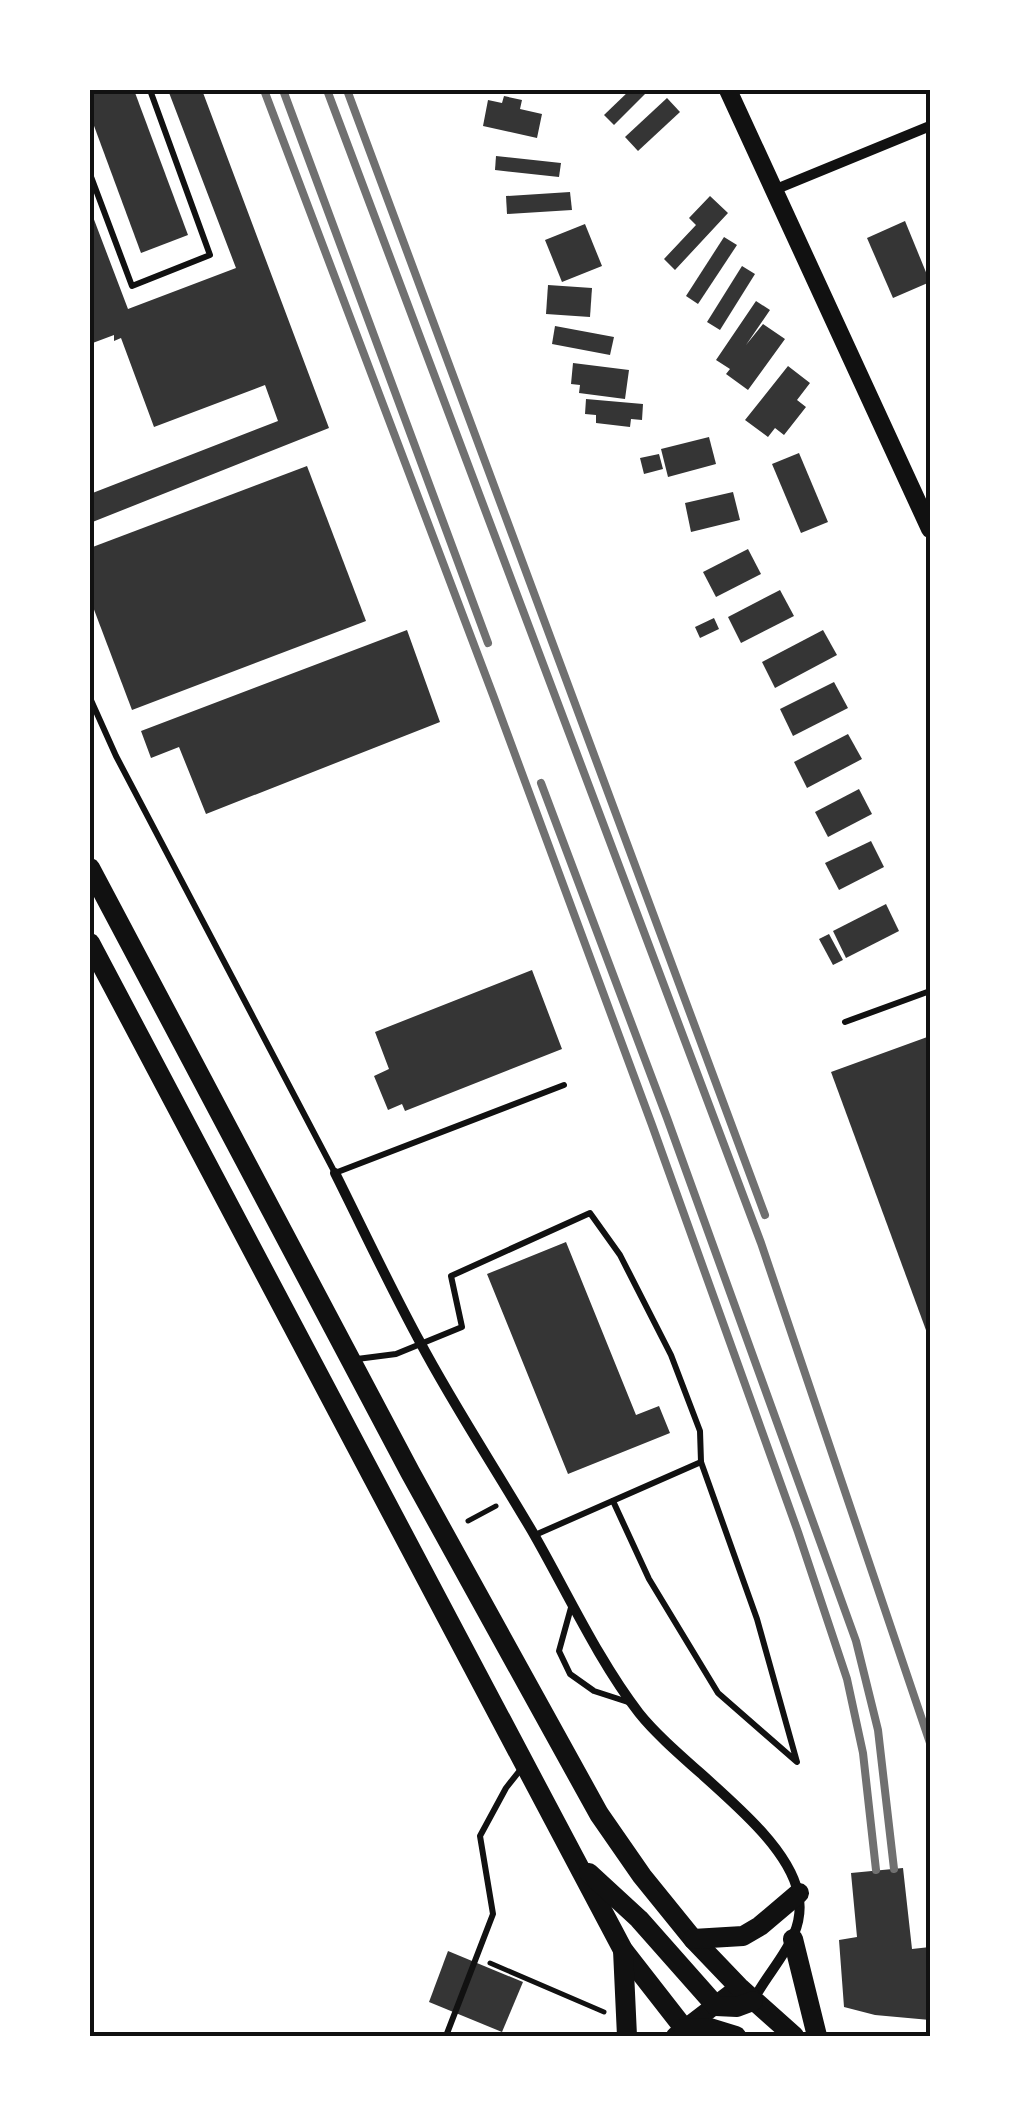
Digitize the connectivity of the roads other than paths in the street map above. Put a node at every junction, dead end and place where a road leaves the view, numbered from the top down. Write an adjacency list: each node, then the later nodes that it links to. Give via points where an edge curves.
1 (150, 90): 4 (lane, via 210,255 132,286)
2 (728, 90): 5 (main road)
3 (930, 126): 5 (street)
4 (90, 174)
5 (773, 190): 6 (main road)
6 (930, 528)
7 (90, 698): 13 (lane)
8 (90, 868): 15 (main road)
9 (90, 943): 21 (main road)
10 (930, 991): 11 (lane)
11 (845, 1022)
12 (564, 1086): 13 (lane)
13 (334, 1173): 14 (street)
14 (420, 1344): 15 (lane); 16 (lane, via 462,1327 452,1276 590,1213 620,1255 671,1354 700,1431); 18 (street)
15 (351, 1359): 24 (main road, via 600,1814)
16 (701, 1462): 17 (lane); 17 (lane, via 797,1762 718,1693 649,1579)
17 (613, 1500): 18 (lane)
18 (534, 1535): 19 (street)
19 (572, 1603): 20 (street); 20 (lane, via 559,1651 570,1674)
20 (633, 1704): 23 (street, via 755,1826 790,1870)
21 (525, 1764): 22 (main road); 32 (lane, via 480,1836 493,1914)
22 (578, 1863): 26 (main road); 29 (main road, via 639,1919)
23 (798, 1893): 24 (main road, via 743,1936); 25 (street)
24 (693, 1938): 28 (main road)
25 (793, 1939): 27 (street); 35 (main road)
26 (623, 1950): 30 (main road); 33 (main road)
27 (766, 1977): 28 (street); 28 (street)
28 (746, 1994): 29 (main road, via 738,2007); 31 (main road); 34 (main road)
29 (716, 2006): 30 (main road)
30 (683, 2034): 31 (main road, via 702,2028)
31 (726, 2034)
32 (446, 2036)
33 (627, 2036)
34 (794, 2036)
35 (817, 2036)

